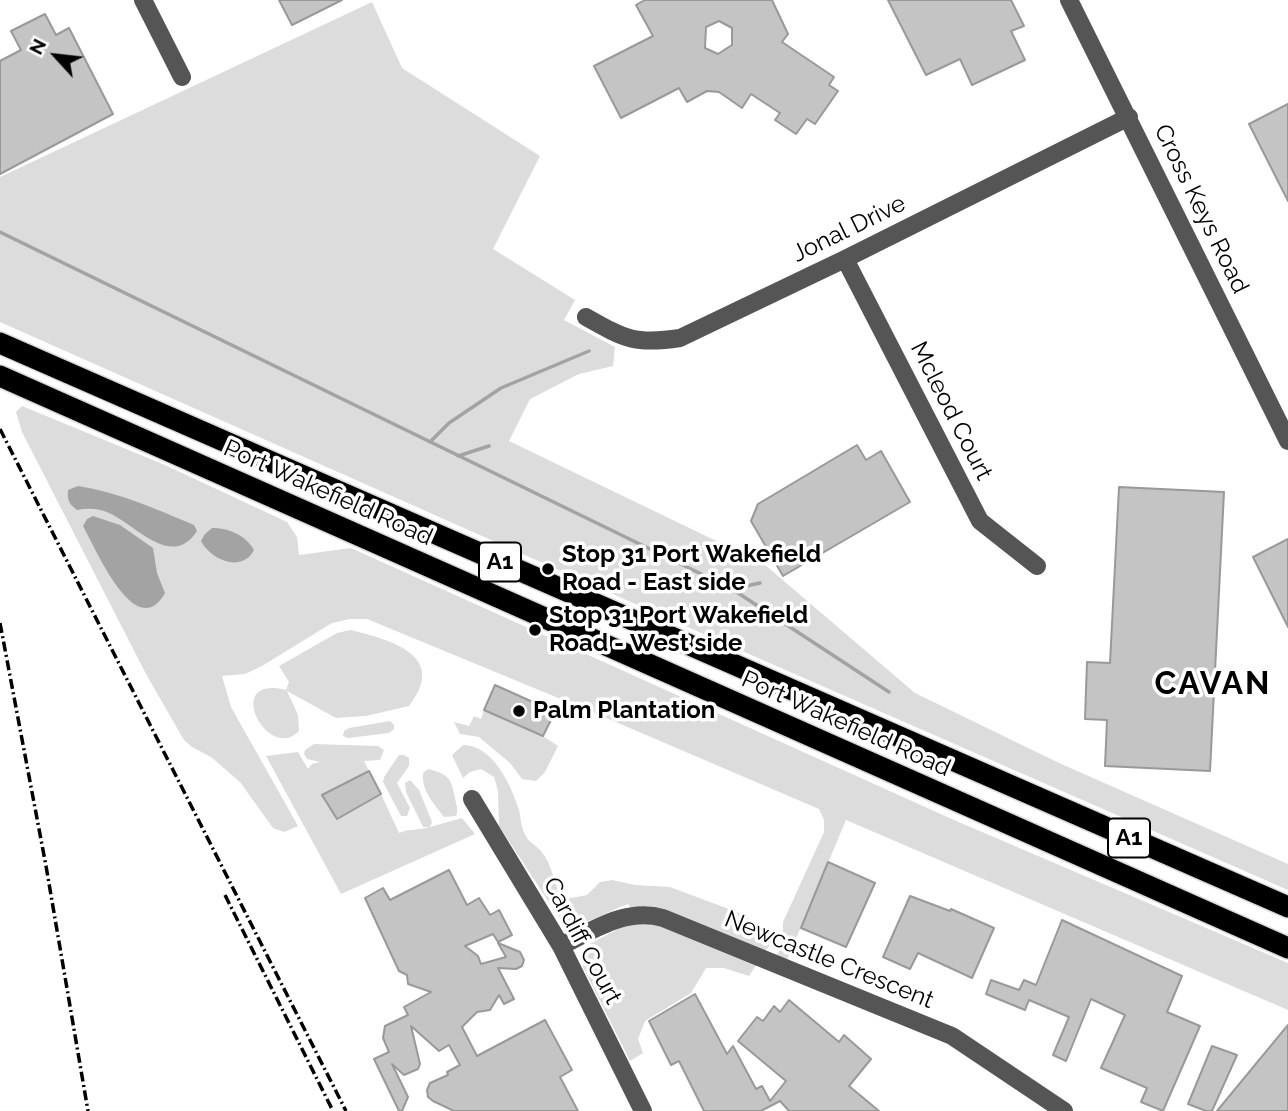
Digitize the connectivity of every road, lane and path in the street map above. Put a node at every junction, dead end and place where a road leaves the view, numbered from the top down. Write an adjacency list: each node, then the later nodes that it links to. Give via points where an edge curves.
1 (142, 0): 3 (street)
2 (1069, 0): 4 (street, Cross Keys Road)
3 (182, 78)
4 (1129, 117): 5 (street, Jonal Drive); 9 (street, Cross Keys Road)
5 (845, 259): 6 (street, Jonal Drive, via 680,338 650,343 621,337); 10 (street, Mcleod Court, via 980,521)
6 (586, 317)
7 (0, 343): 12 (highway, Port Wakefield Road / A1)
8 (0, 376): 14 (highway, Port Wakefield Road / A1)
9 (1288, 441)
10 (1037, 566)
11 (472, 799): 13 (street, Cardiff Court)
12 (1288, 907)
13 (561, 946): 15 (street, Cardiff Court); 16 (street, Newcastle Crescent, via 632,915 663,918 952,1036)
14 (1288, 948)
15 (643, 1111)
16 (1064, 1111)

